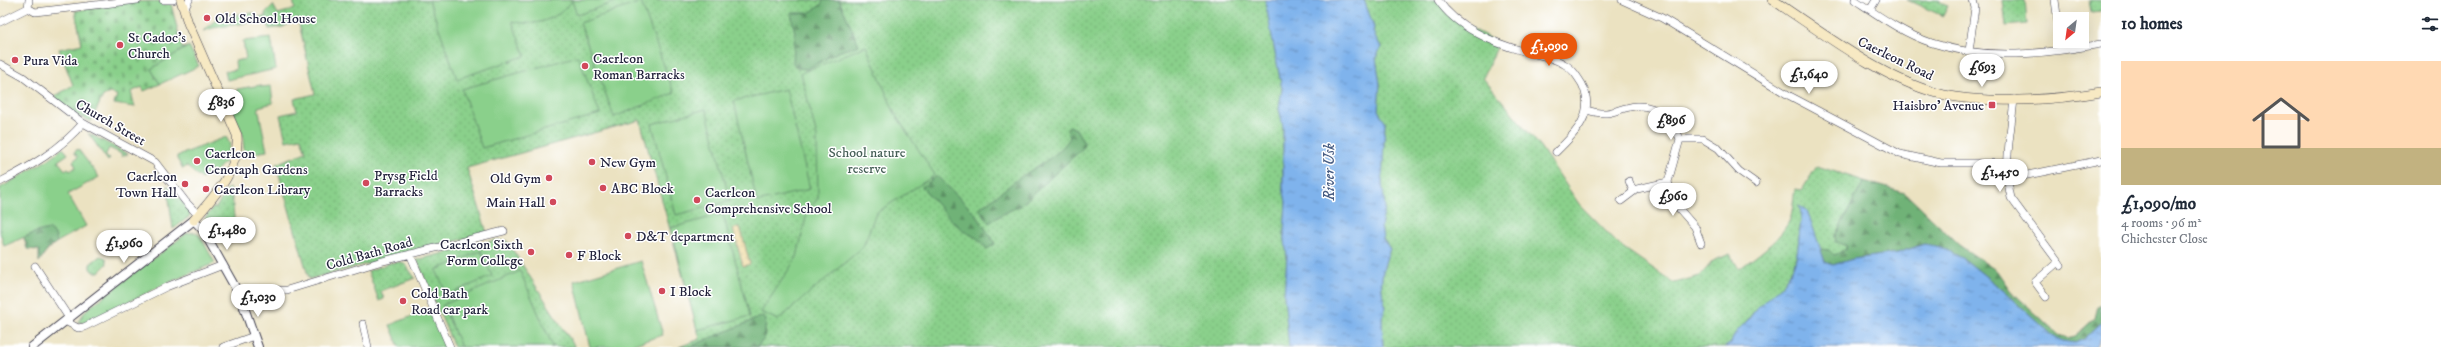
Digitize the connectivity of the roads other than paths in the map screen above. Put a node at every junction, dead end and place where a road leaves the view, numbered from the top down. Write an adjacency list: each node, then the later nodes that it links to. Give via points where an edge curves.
1 (28, 0): 14 (street)
2 (138, 0): 14 (street, via 35,12)
3 (163, 0): 4 (street)
4 (172, 0)
5 (181, 0): 15 (main road)
6 (189, 0): 15 (street)
7 (1438, 0): 26 (street, via 1460,22 1499,43 1566,64 1573,70 1583,87)
8 (1622, 0): 31 (street, via 1669,21 1790,96 1900,154 1941,163)
9 (1773, 0): 25 (main road, Caerleon Road, via 1846,48 1920,87 1946,95)
10 (1855, 0): 16 (street)
11 (1876, 0): 16 (street)
12 (1973, 0): 21 (street, via 1975,8)
13 (2055, 0): 17 (street)
14 (28, 8): 18 (street)
15 (184, 10): 39 (main road, via 238,142 238,155 229,174)
16 (1870, 10): 21 (street, via 1931,43)
17 (2056, 12)
18 (0, 22)
19 (2101, 44): 22 (street)
20 (2061, 48): 22 (street)
21 (1969, 51): 22 (street, via 2019,55)
22 (2062, 51)
23 (0, 64): 27 (street, Church Street, via 23,77)
24 (2098, 94): 25 (main road, Caerleon Road)
25 (2014, 99): 31 (street)
26 (1588, 110): 28 (street, via 1610,113 1636,106 1655,109 1675,126); 29 (street, via 1578,129)
27 (83, 123): 34 (street, via 66,141 22,172); 39 (street, Church Street, via 155,162)
28 (1680, 139): 35 (street); 36 (street, via 1703,139 1718,148 1739,171)
29 (1556, 152)
30 (2101, 160): 32 (street)
31 (2008, 163): 32 (street)
32 (2008, 178): 46 (street, via 2011,198 2060,264 2035,282)
33 (1629, 181): 37 (street)
34 (0, 182)
35 (1668, 182): 37 (street); 41 (street, via 1675,204 1695,228)
36 (1756, 184)
37 (1634, 191): 38 (street)
38 (1621, 202)
39 (196, 218): 43 (street); 47 (street)
40 (504, 231): 42 (street, Cold Bath Road)
41 (1702, 243)
42 (410, 254): 45 (street, Cold Bath Road, via 287,290 258,291); 54 (street)
43 (224, 265): 45 (street); 47 (street, via 166,287 84,327 78,328)
44 (35, 266): 47 (street)
45 (240, 296): 49 (street)
46 (2046, 297)
47 (67, 319): 50 (street)
48 (363, 324): 53 (street)
49 (254, 336): 51 (street); 52 (street)
50 (32, 347)
51 (223, 347)
52 (258, 347)
53 (368, 347)
54 (450, 347)

